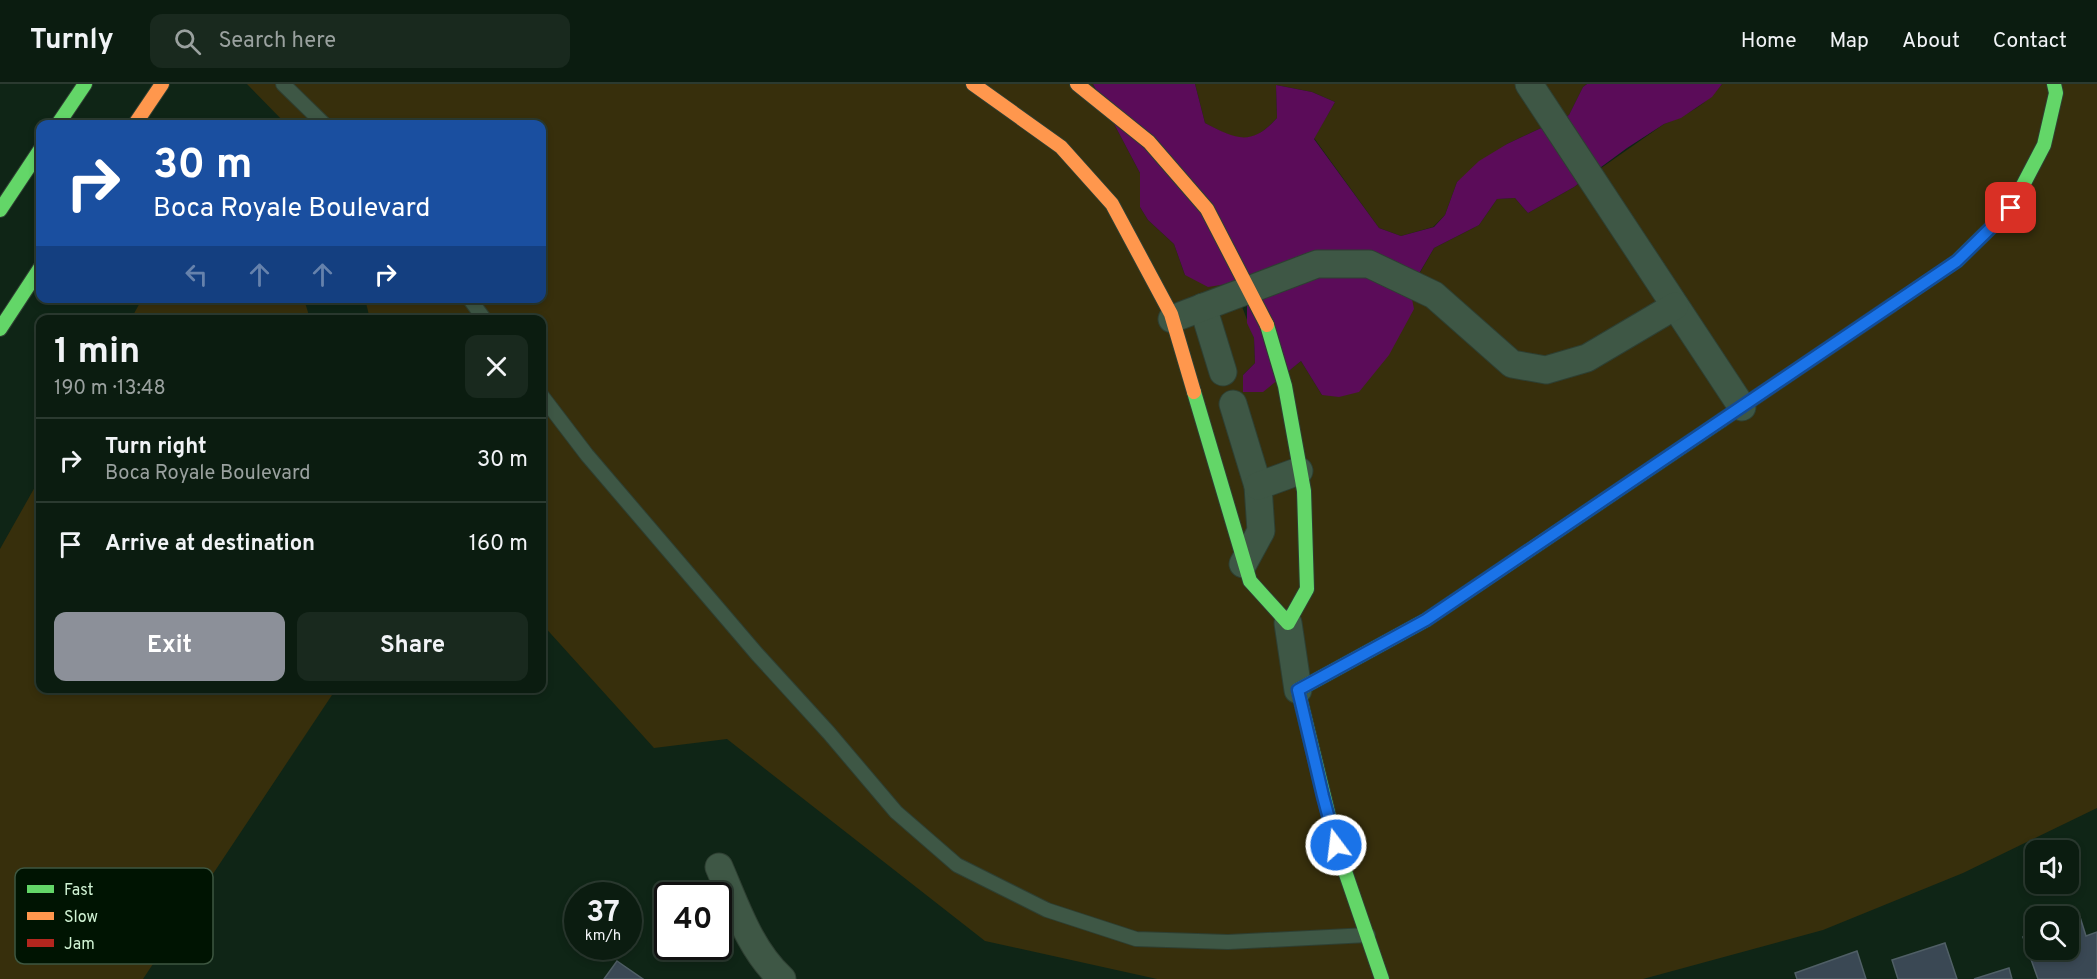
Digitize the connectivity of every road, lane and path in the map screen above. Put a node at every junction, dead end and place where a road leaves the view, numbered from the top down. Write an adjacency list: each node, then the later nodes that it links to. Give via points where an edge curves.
1 (85, 84): 8 (street)
2 (162, 84): 9 (street)
3 (284, 84): 10 (lane)
4 (973, 84): 17 (street, via 1060,147 1112,204)
5 (1077, 84): 14 (street, via 1149,142 1207,209)
6 (1529, 84): 15 (street)
7 (2054, 84): 22 (street, via 2056,93 2044,146 2011,208 1957,261)
8 (61, 120)
9 (138, 120)
10 (320, 120)
11 (36, 156): 12 (street)
12 (0, 210)
13 (36, 274): 18 (street)
14 (1249, 290): 15 (street, via 1317,264 1369,264 1434,295 1512,364 1546,370 1587,358); 16 (street); 23 (street, via 1266,321 1285,386)
15 (1675, 306): 22 (street)
16 (1203, 307): 17 (street); 19 (street)
17 (1172, 319): 25 (street)
18 (0, 329)
19 (1223, 372)
20 (546, 401): 29 (lane, via 587,455 896,812 957,865 1047,910 1136,939 1228,942)
21 (1233, 404): 24 (street)
22 (1742, 407): 27 (street, via 1426,620)
23 (1299, 471): 24 (street); 26 (street, via 1304,491 1307,589)
24 (1258, 486): 25 (street, via 1261,531)
25 (1243, 564): 26 (street, via 1250,581)
26 (1288, 623): 27 (street)
27 (1298, 690): 29 (street, via 1336,845)
28 (719, 867): 30 (street, via 744,925)
29 (1368, 935): 31 (street)
30 (782, 979)
31 (1382, 979)

